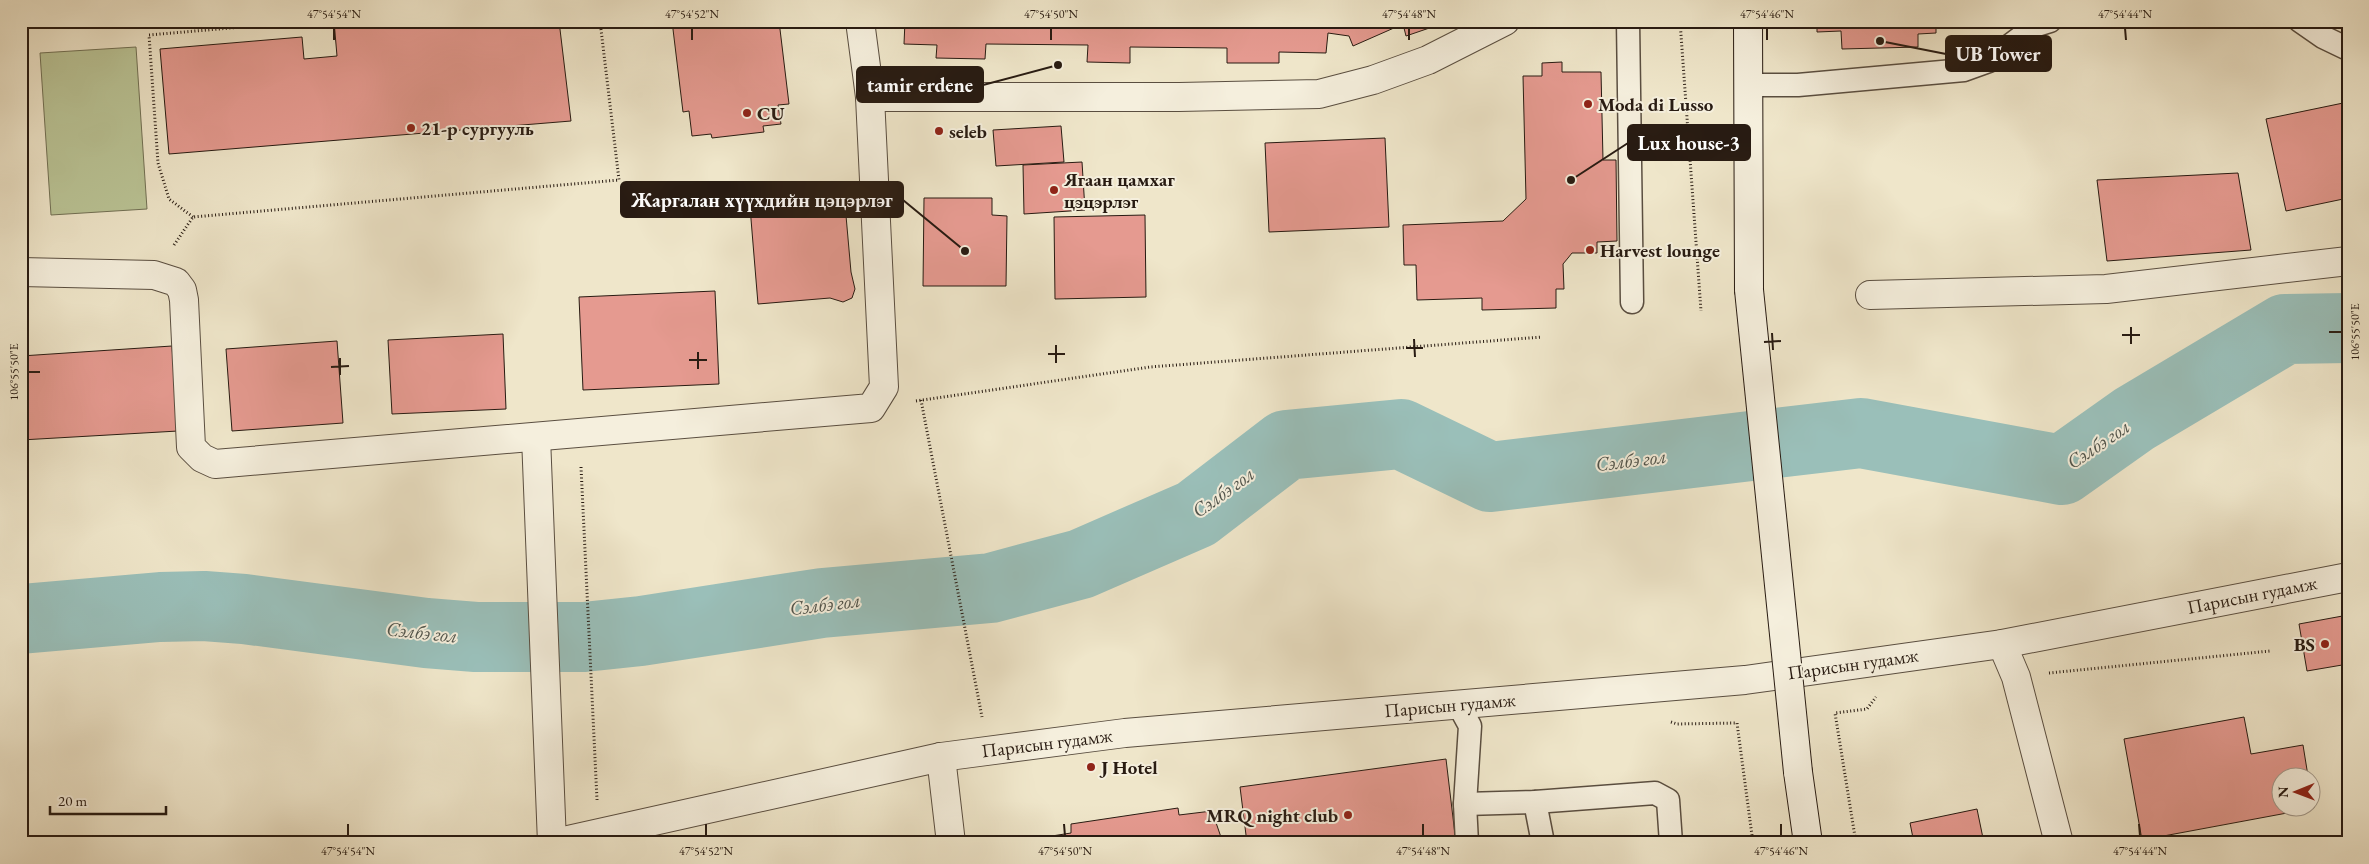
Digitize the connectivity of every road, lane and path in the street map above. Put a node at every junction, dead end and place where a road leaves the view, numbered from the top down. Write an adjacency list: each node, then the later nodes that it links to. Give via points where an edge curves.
1 (312, 21): 13 (path, via 149,35 158,163 169,198)
2 (600, 21): 13 (path, via 619,180)
3 (860, 21): 12 (street)
4 (1506, 21): 12 (street, via 1428,60 1373,80 1319,94)
5 (1628, 21): 18 (lane)
6 (1680, 21): 19 (path)
7 (1748, 21): 11 (street)
8 (2050, 21): 11 (lane, via 2036,25 1990,60 1964,70 1798,85)
9 (2300, 21): 10 (lane)
10 (2348, 49)
11 (1748, 85): 39 (street, bridge, via 1749,290)
12 (870, 97): 22 (street, via 884,387)
13 (193, 217): 16 (path)
14 (2348, 261): 17 (street, via 2106,289)
15 (21, 272): 16 (street)
16 (154, 275): 23 (street, via 176,282 182,290 191,447 214,464)
17 (1870, 295)
18 (1632, 302)
19 (1701, 310)
20 (1542, 337): 21 (path, via 1150,366)
21 (921, 400): 22 (path); 28 (path)
22 (871, 408): 23 (street)
23 (536, 437): 33 (street)
24 (2348, 577): 25 (street, Парисын гудамж)
25 (2002, 644): 27 (street, Парисын гудамж, via 1745,680); 41 (street, via 2016,677)
26 (1876, 697): 40 (path, via 1867,709 1835,713)
27 (1458, 704): 30 (street, Парисын гудамж, via 1125,733); 32 (lane, via 1470,726)
28 (982, 718)
29 (1677, 724): 38 (path, via 1737,723)
30 (941, 756): 33 (street, Парисын гудамж); 34 (street)
31 (1536, 802): 32 (lane); 36 (lane); 37 (lane, via 1655,793 1668,800)
32 (1464, 804): 35 (lane)
33 (554, 843)
34 (951, 843)
35 (1467, 843)
36 (1543, 843)
37 (1671, 843)
38 (1753, 843)
39 (1808, 843)
40 (1856, 843)
41 (2059, 843)

